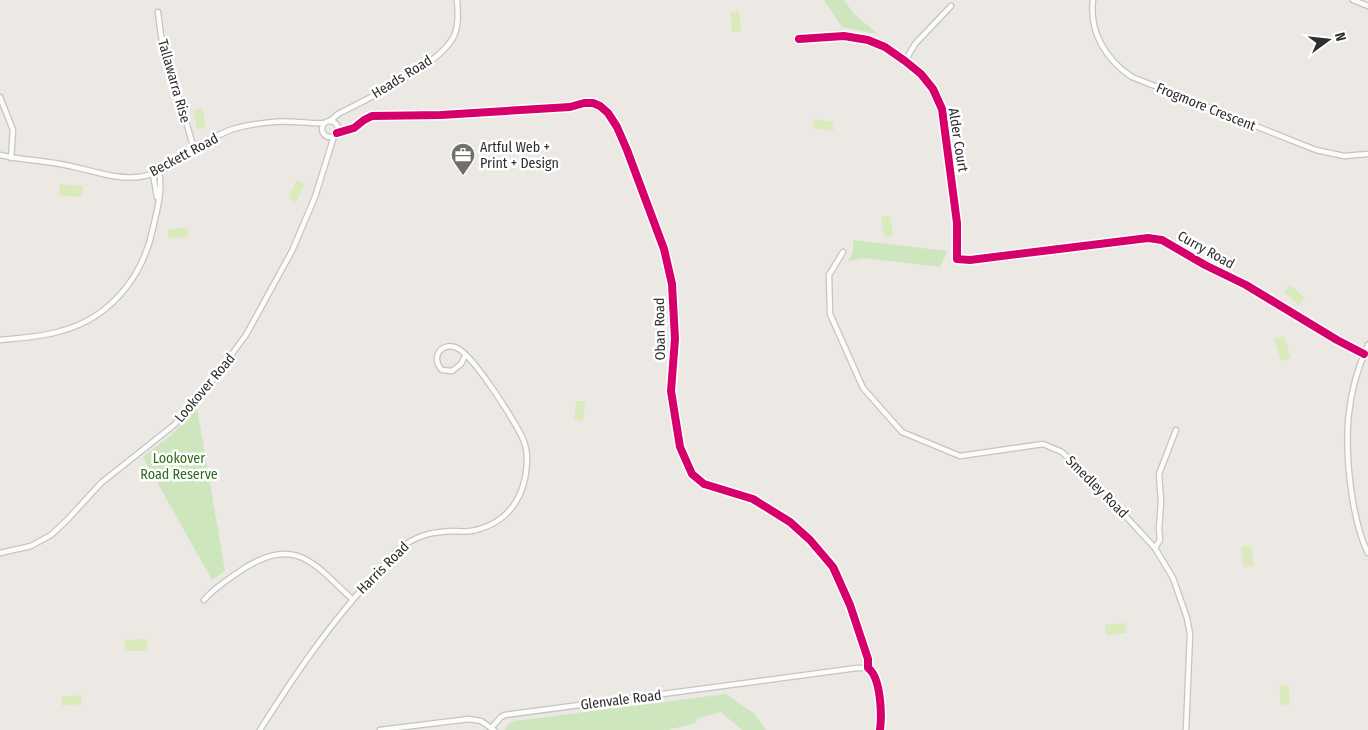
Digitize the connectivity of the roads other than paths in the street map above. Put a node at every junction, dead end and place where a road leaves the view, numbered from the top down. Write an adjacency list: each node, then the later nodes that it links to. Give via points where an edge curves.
1 (457, 0): 10 (street, Heads Road, via 456,32 444,48 409,75)
2 (1093, 0): 19 (street, Frogmore Crescent, via 1093,23 1102,47 1132,77 1316,150 1344,156)
3 (1352, 0): 5 (street)
4 (951, 6): 8 (street, via 915,44)
5 (1368, 6)
6 (158, 12): 17 (street, Tallawarra Rise, via 161,36)
7 (799, 39): 8 (street, Alder Court, via 861,38 886,47)
8 (905, 61): 24 (street, Alder Court, via 933,89 942,109 957,223)
9 (0, 97): 21 (street, via 13,130)
10 (338, 114): 11 (street, Heads Road); 15 (street)
11 (330, 120): 12 (street, Heads Road); 15 (street)
12 (324, 123): 13 (street, Beckett Road); 14 (street)
13 (309, 124): 14 (street, Beckett Road); 17 (street, Beckett Road, via 287,122 242,127)
14 (322, 129): 16 (street)
15 (337, 130): 16 (street); 18 (street, Lookover Road); 35 (street, Oban Road, via 350,130 372,116 461,114 570,107 584,103 594,103 608,113 627,150 664,249 672,284 675,339 671,391 680,447 692,474 704,484 753,499 790,522 810,540 833,568 850,605)
16 (328, 137): 18 (street, Lookover Road)
17 (194, 149): 22 (street, Beckett Road)
18 (330, 151): 31 (street, Lookover Road, via 315,198 292,251 246,335 197,401 174,425 100,483 51,535 31,546)
19 (1368, 154)
20 (0, 155): 21 (street, Beckett Road)
21 (11, 158): 22 (street, Beckett Road, via 61,164 126,178)
22 (156, 173): 25 (street, via 161,185 150,242 132,281 114,301 74,327)
23 (843, 252): 30 (street, Smedley Road, via 829,275 830,314 863,388 902,432 960,456 1043,444 1062,452)
24 (957, 259): 27 (street, Curry Road, via 1148,238 1162,240)
25 (0, 340)
26 (1368, 345): 27 (street)
27 (1364, 354): 32 (street, via 1349,407 1347,448 1354,509)
28 (465, 356): 28 (street, Harris Road, via 452,372 442,370 436,356 446,347 457,348); 33 (street, Harris Road, via 476,364 523,439 527,471 523,490 513,508 499,520 471,531 435,532 416,537 401,547)
29 (1176, 430): 30 (street, via 1159,474 1160,540)
30 (1155, 548): 40 (street, Smedley Road, via 1173,578 1190,634)
31 (0, 553)
32 (1368, 553)
33 (352, 599): 34 (street, via 309,560 278,553 252,564 213,590); 37 (street, Harris Road, via 314,648)
34 (204, 600)
35 (868, 668): 36 (street, Glenvale Road, via 505,715); 39 (street, Oban Road, via 878,690)
36 (493, 729): 38 (street, Glenvale Road, via 481,721 469,719)
37 (260, 730)
38 (380, 730)
39 (880, 730)
40 (1186, 730)

